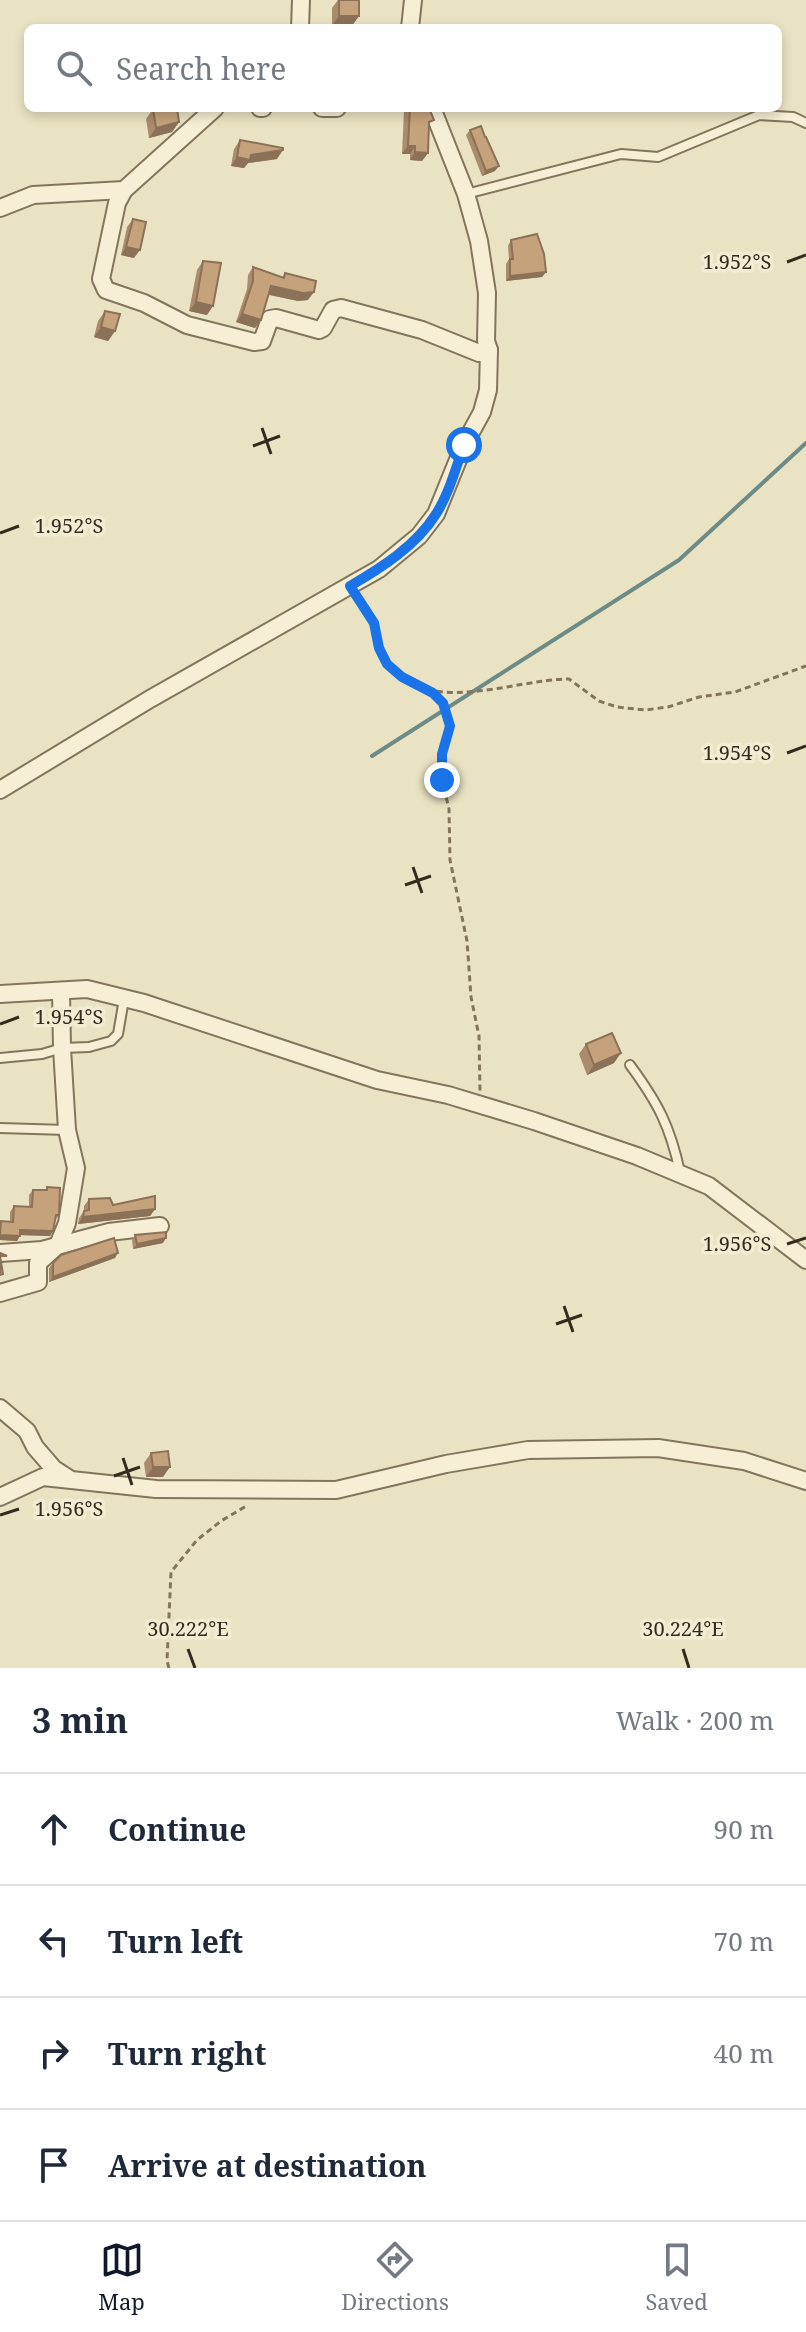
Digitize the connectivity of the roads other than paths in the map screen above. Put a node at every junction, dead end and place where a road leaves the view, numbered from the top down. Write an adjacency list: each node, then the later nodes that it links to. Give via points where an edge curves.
1 (301, 0): 3 (street)
2 (413, 0): 4 (street)
3 (300, 24)
4 (410, 24)
5 (211, 112): 8 (street)
6 (434, 112): 9 (street)
7 (806, 123): 9 (lane, via 759,115 658,157 621,154)
8 (124, 190): 10 (street, via 33,195); 11 (street, via 101,279 106,290 187,325 254,342 262,341 270,319 319,330 333,310 341,308 422,330 479,353)
9 (466, 194): 11 (street, via 487,293)
10 (0, 208)
11 (489, 350): 12 (street, via 482,412 436,514 419,536 379,569)
12 (0, 790)
13 (61, 991): 14 (street); 15 (street, via 87,989); 16 (street)
14 (0, 994)
15 (125, 998): 16 (lane, via 118,1034 111,1041); 21 (street, via 377,1080 485,1106)
16 (62, 1048): 17 (lane); 20 (street)
17 (0, 1058)
18 (630, 1065): 21 (lane, via 656,1100)
19 (0, 1128): 20 (lane)
20 (67, 1130): 23 (street, via 76,1168)
21 (680, 1173): 25 (street, via 727,1198)
22 (160, 1226): 23 (street)
23 (58, 1245): 24 (street); 26 (street, via 38,1263 38,1282)
24 (0, 1253)
25 (806, 1260)
26 (0, 1293)
27 (0, 1408): 28 (street)
28 (69, 1479): 29 (street, via 156,1489 336,1490 528,1450 658,1448 744,1461); 30 (street, via 43,1477)
29 (806, 1481)
30 (0, 1497)

